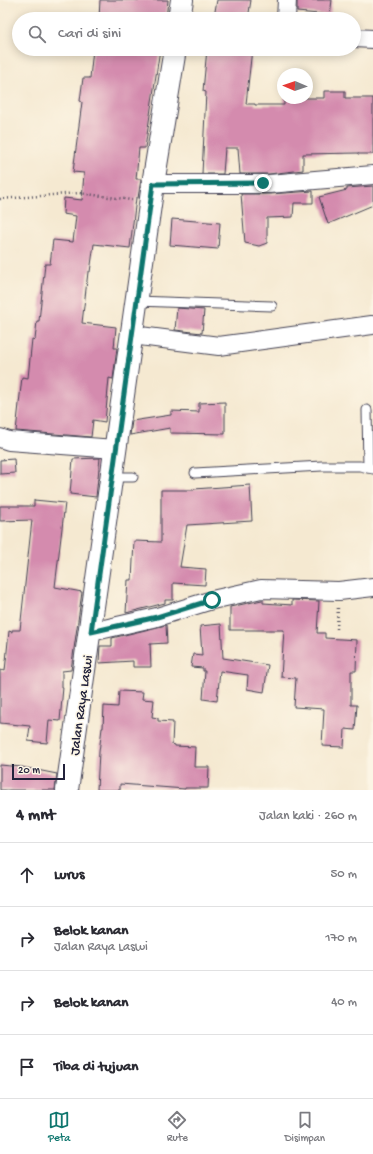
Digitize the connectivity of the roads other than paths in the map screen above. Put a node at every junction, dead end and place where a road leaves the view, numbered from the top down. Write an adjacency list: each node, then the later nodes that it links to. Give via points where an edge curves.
1 (182, 0): 3 (main road)
2 (287, 0): 4 (street)
3 (180, 12)
4 (286, 12)
5 (361, 38): 6 (street)
6 (373, 39)
7 (174, 56): 9 (main road, Jalan Raya Laswi)
8 (373, 175): 9 (street)
9 (152, 193): 10 (main road, Jalan Raya Laswi)
10 (137, 301): 11 (lane); 13 (main road, Jalan Raya Laswi)
11 (272, 306)
12 (372, 325): 13 (street, via 219,346)
13 (132, 335): 16 (main road, Jalan Raya Laswi)
14 (366, 410): 17 (lane)
15 (0, 438): 16 (street, via 9,441)
16 (115, 449): 20 (main road, Jalan Raya Laswi, via 122,477)
17 (370, 469): 18 (lane, via 360,466 322,466)
18 (195, 473)
19 (373, 587): 20 (street, via 339,591 261,589)
20 (91, 632): 21 (main road, Jalan Raya Laswi)
21 (67, 790)

